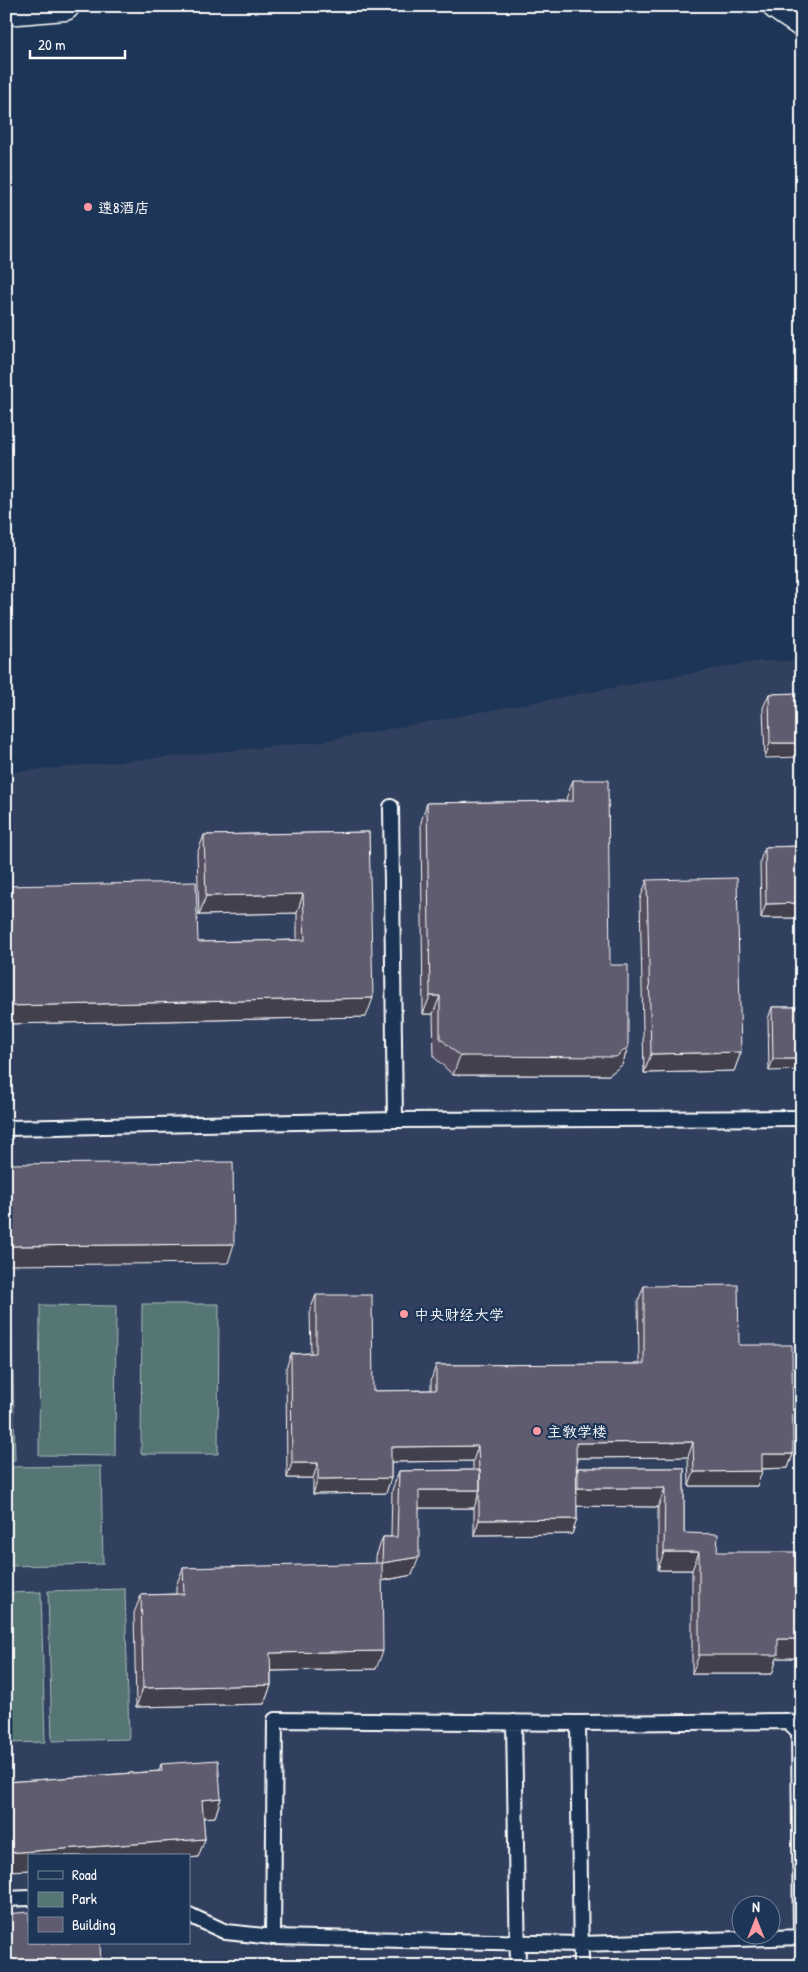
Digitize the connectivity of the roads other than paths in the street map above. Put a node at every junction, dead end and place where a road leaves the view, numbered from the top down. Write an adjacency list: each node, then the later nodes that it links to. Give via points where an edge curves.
1 (65, 6): 4 (street)
2 (778, 6): 6 (street)
3 (792, 6): 5 (street)
4 (6, 11)
5 (802, 18)
6 (802, 22)
7 (392, 807): 9 (lane)
8 (802, 1118): 9 (lane)
9 (395, 1120): 10 (lane)
10 (6, 1128)
11 (514, 1722): 12 (lane); 16 (lane, via 275,1720); 18 (lane)
12 (578, 1723): 17 (lane, via 788,1721 799,1732); 19 (lane)
13 (28, 1898): 14 (lane)
14 (6, 1899)
15 (190, 1915): 16 (lane, via 226,1932)
16 (273, 1937): 18 (lane)
17 (801, 1937): 19 (lane)
18 (518, 1943): 19 (lane); 20 (lane)
19 (581, 1944): 21 (lane)
20 (518, 1966)
21 (581, 1966)

